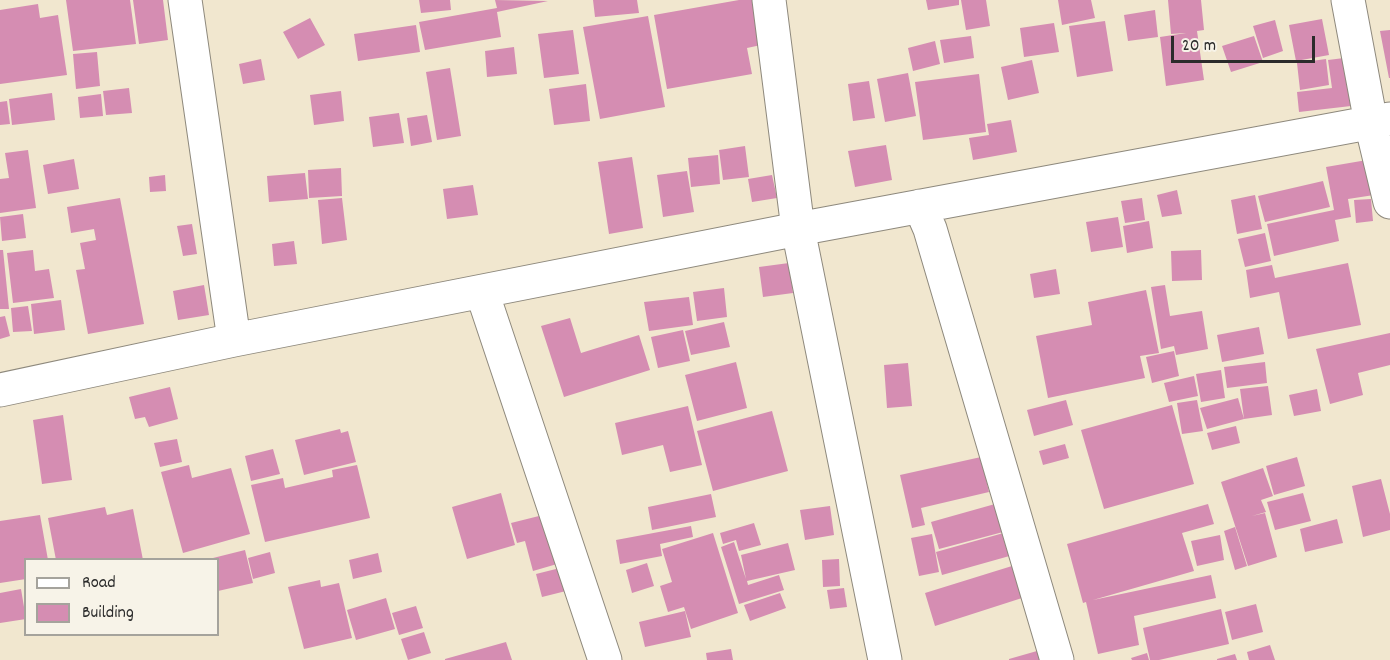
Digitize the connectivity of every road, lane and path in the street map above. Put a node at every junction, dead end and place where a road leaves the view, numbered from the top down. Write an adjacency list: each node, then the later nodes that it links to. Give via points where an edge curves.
1 (184, 0): 9 (street)
2 (769, 0): 7 (street)
3 (1348, 0): 4 (street)
4 (1381, 121): 5 (street); 6 (street)
5 (1390, 202)
6 (920, 206): 7 (street); 13 (street)
7 (798, 229): 8 (street); 12 (street)
8 (482, 292): 9 (street); 11 (street)
9 (234, 340): 10 (street)
10 (0, 390)
11 (605, 660)
12 (885, 660)
13 (1057, 660)

